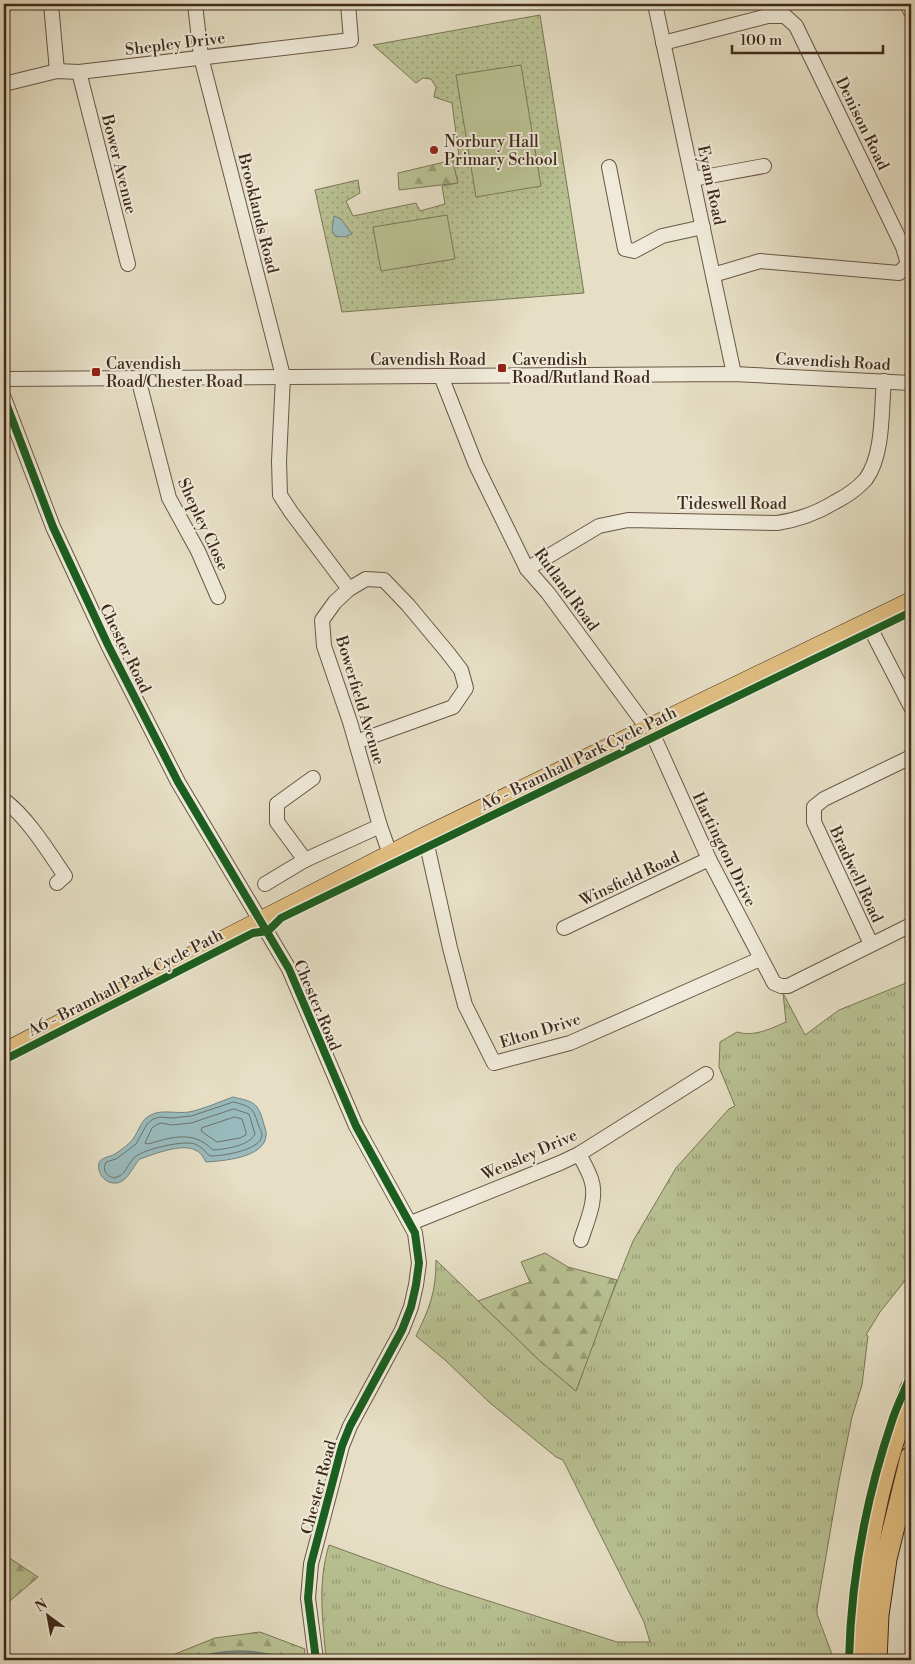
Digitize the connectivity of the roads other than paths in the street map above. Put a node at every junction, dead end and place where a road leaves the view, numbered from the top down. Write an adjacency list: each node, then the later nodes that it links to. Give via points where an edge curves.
1 (51, 4): 9 (street)
2 (195, 4): 8 (street, Brooklands Road)
3 (348, 4): 8 (street, Shepley Drive, via 351,40)
4 (655, 4): 7 (street, Eyam Road)
5 (907, 4): 6 (street)
6 (911, 12)
7 (663, 43): 14 (street, Eyam Road); 17 (street, Denison Road, via 768,16 785,16 796,26 903,247 908,264 899,273 760,261)
8 (201, 57): 10 (street, Shepley Drive); 19 (street, Brooklands Road)
9 (57, 71): 10 (street, Shepley Drive); 11 (street, Shepley Drive)
10 (79, 72): 16 (street, Bower Avenue)
11 (4, 84)
12 (764, 166): 14 (street)
13 (609, 167): 15 (street, via 625,249 634,252 662,236)
14 (693, 178): 15 (street, Eyam Road)
15 (703, 227): 17 (street, Eyam Road)
16 (128, 264)
17 (713, 275): 18 (street, Eyam Road)
18 (734, 374): 20 (street, Cavendish Road); 23 (street, Cavendish Road)
19 (283, 376): 20 (street, Cavendish Road); 21 (street, Cavendish Road); 27 (street, via 280,494)
20 (441, 376): 26 (street, Rutland Road, via 476,465)
21 (138, 378): 22 (street, Cavendish Road); 28 (street, Shepley Close, via 169,498)
22 (4, 379)
23 (884, 381): 24 (street, Cavendish Road); 26 (street, Tideswell Road, via 877,452 871,470 853,492 829,506 795,520 777,523 628,520 599,526)
24 (911, 383)
25 (4, 398): 44 (street, Chester Road, via 53,527 108,644 178,782)
26 (527, 569): 32 (street, Rutland Road)
27 (349, 589): 33 (street, Bowerfield Avenue, via 322,620 324,646); 33 (street, via 366,579 384,580 448,653 460,670 466,688 453,707)
28 (218, 597)
29 (911, 601): 30 (main road)
30 (867, 622): 31 (street); 32 (main road)
31 (911, 707)
32 (648, 728): 38 (main road); 40 (street, Hartington Drive)
33 (356, 742): 37 (street, Bowerfield Avenue)
34 (910, 761): 47 (street, Bradwell Road, via 824,799 814,807 814,822)
35 (313, 778): 41 (street, via 277,804 277,822)
36 (4, 800): 42 (street, via 28,824)
37 (380, 826): 39 (street, Bowerfield Avenue); 41 (street)
38 (425, 836): 39 (main road); 48 (street, Elton Drive, via 465,1005 494,1063 570,1043)
39 (390, 854): 44 (main road)
40 (709, 859): 46 (street, Winsfield Road); 48 (street, Hartington Drive)
41 (304, 860): 43 (street)
42 (66, 877)
43 (265, 884)
44 (261, 919): 49 (main road); 52 (street, Chester Road, via 289,969 356,1126)
45 (911, 925): 47 (street)
46 (564, 928)
47 (870, 944): 48 (street, Hartington Drive, via 788,986 774,983)
48 (760, 959)
49 (4, 1052)
50 (706, 1074): 51 (street, Wensley Drive)
51 (579, 1154): 52 (street, Wensley Drive); 53 (street, via 593,1188)
52 (411, 1223): 56 (street, Chester Road, via 419,1263 410,1307 402,1330 342,1446 311,1564 308,1598)
53 (581, 1240)
54 (911, 1389): 57 (highway, via 877,1497 865,1567)
55 (911, 1457): 58 (highway, via 886,1559)
56 (316, 1660)
57 (859, 1660)
58 (876, 1660)

